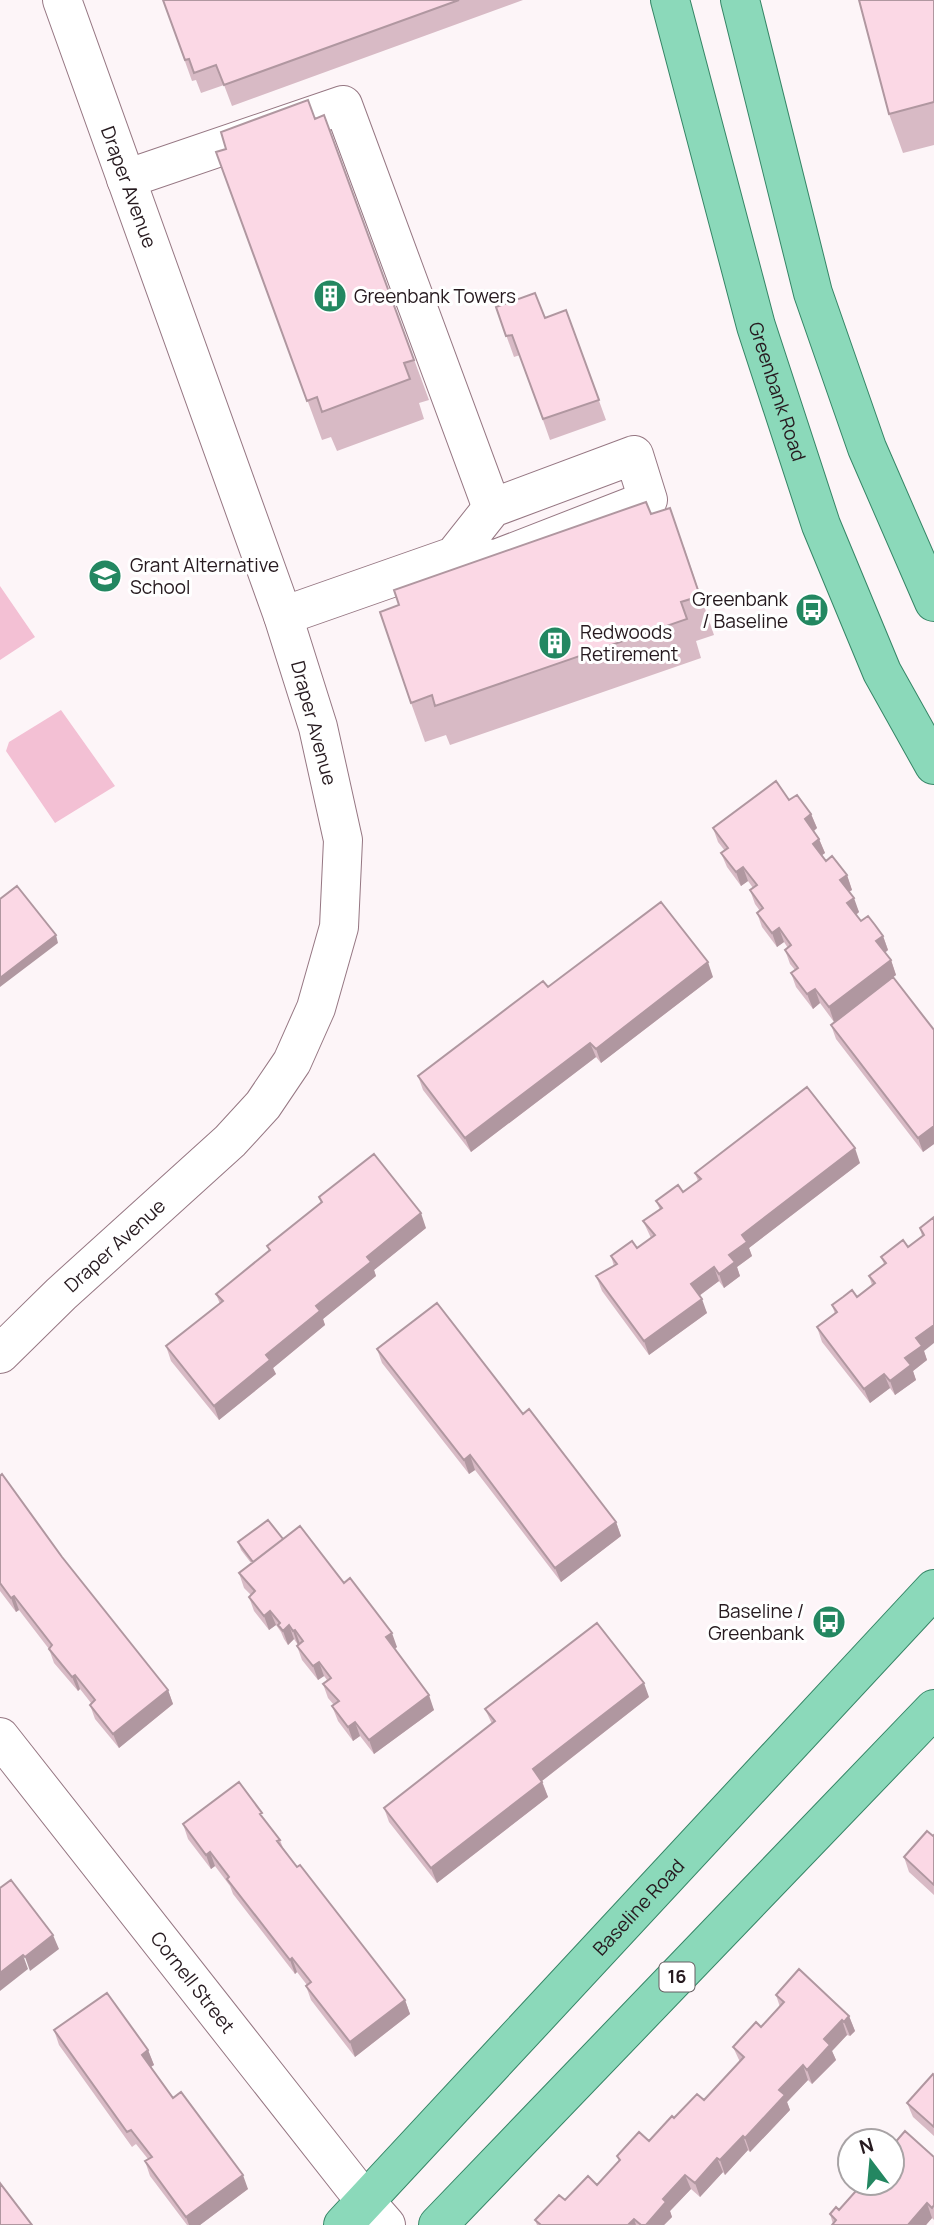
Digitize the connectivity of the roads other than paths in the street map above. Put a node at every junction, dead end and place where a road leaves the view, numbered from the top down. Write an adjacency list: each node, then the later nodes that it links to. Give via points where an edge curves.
1 (62, 0): 4 (street, Draper Avenue)
2 (670, 0): 9 (main road, Greenbank Road, via 756,326 821,525 882,672)
3 (740, 0): 7 (main road, via 813,293 867,448)
4 (126, 179): 5 (street, via 343,105); 8 (street, Draper Avenue)
5 (492, 508): 6 (street); 6 (street, via 635,454 648,500 496,559)
6 (454, 556): 8 (street)
7 (934, 602)
8 (283, 616): 10 (street, Draper Avenue, via 318,727 343,840 339,927 316,1008 292,1062 255,1114)
9 (934, 765)
10 (0, 1354)
11 (934, 1589): 14 (main road, Baseline Road)
12 (934, 1709): 15 (main road, 16)
13 (0, 1737): 14 (street, Cornell Street)
14 (365, 2217)
15 (438, 2225)

